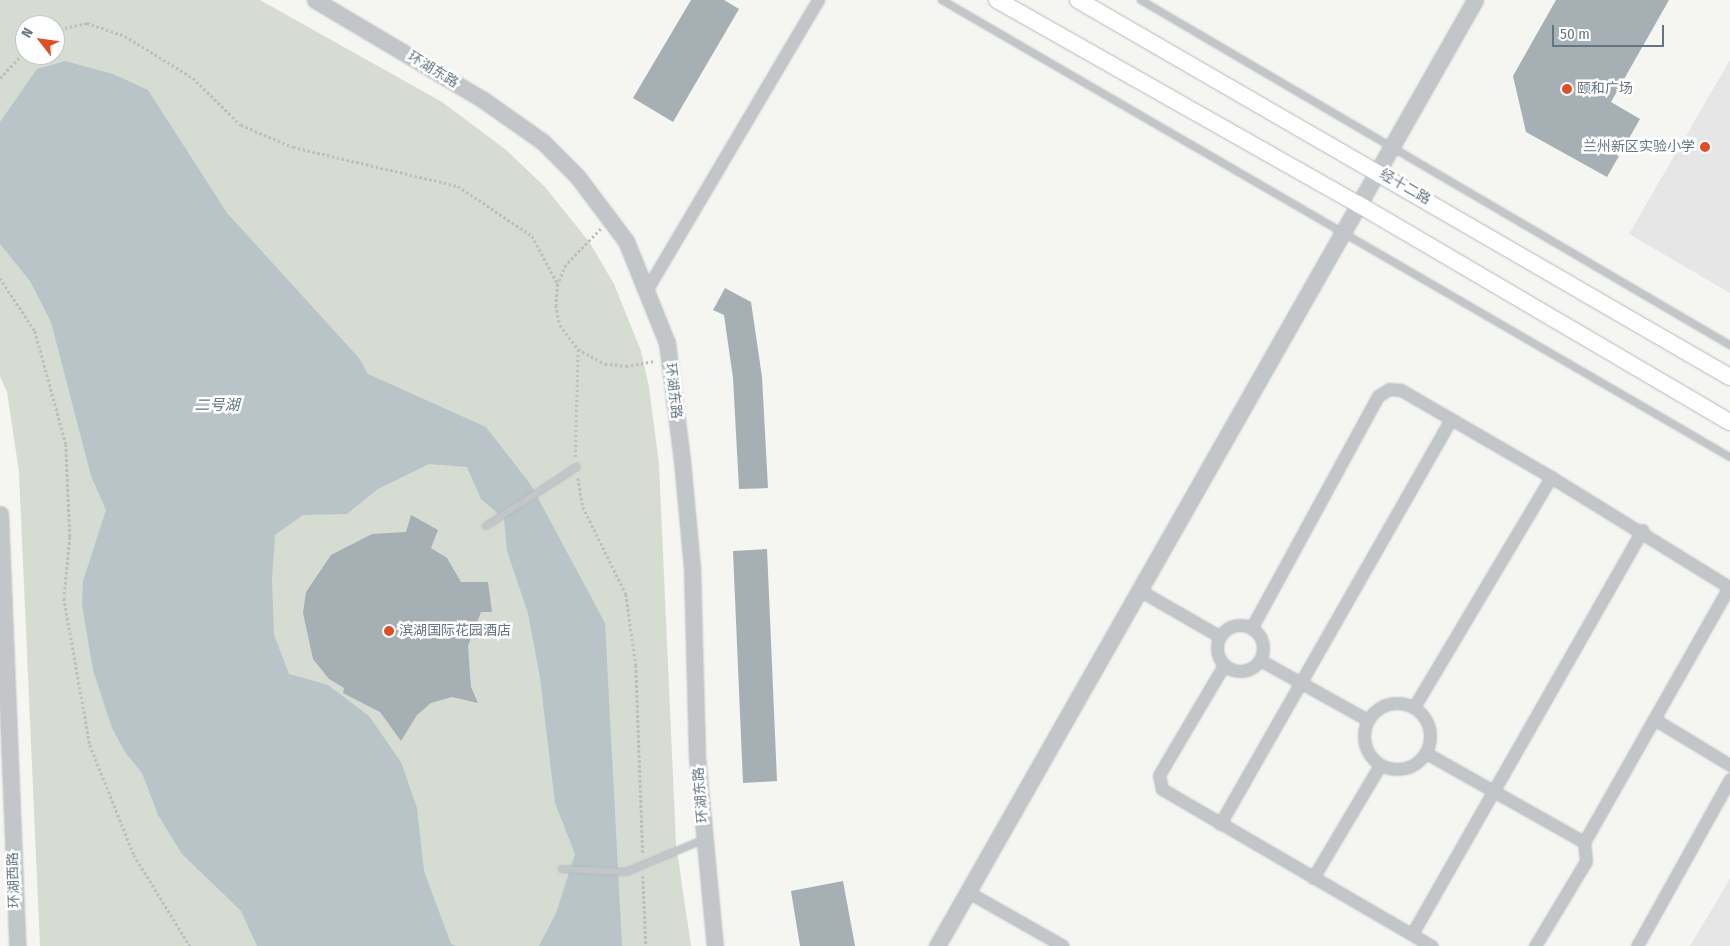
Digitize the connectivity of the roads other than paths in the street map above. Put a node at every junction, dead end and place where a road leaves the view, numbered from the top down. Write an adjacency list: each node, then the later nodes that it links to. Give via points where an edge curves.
1 (315, 0): 12 (street, 环湖东路, via 482,100 543,142 577,176 626,240)
2 (818, 0): 12 (street)
3 (942, 0): 11 (lane)
4 (997, 0): 10 (main road)
5 (1078, 0): 9 (main road, 经十二路)
6 (1141, 0): 8 (lane)
7 (1475, 0): 8 (street)
8 (1392, 146): 9 (street); 13 (lane)
9 (1377, 171): 10 (street); 14 (main road, 经十二路)
10 (1358, 204): 11 (street); 16 (main road)
11 (1343, 230): 17 (lane); 23 (street)
12 (647, 289): 38 (street, 环湖东路, via 669,359 692,567 698,757)
13 (1730, 345)
14 (1730, 377)
15 (1451, 419): 19 (street); 24 (street, via 1401,390 1389,389 1378,396); 28 (street)
16 (1730, 422)
17 (1730, 457)
18 (576, 467): 21 (lane)
19 (1551, 477): 22 (street); 29 (street)
20 (0, 514): 44 (street, 环湖西路)
21 (486, 526)
22 (1642, 530): 30 (street, via 1729,587); 36 (street)
23 (1139, 590): 25 (street); 42 (street)
24 (1252, 627): 25 (street, via 1238,624); 26 (street, via 1263,645)
25 (1220, 636): 27 (street, via 1216,650)
26 (1260, 660): 27 (street, via 1242,671); 28 (street)
27 (1224, 665): 37 (street, via 1159,775 1162,789)
28 (1300, 682): 31 (street); 37 (street)
29 (1414, 707): 31 (street, via 1389,704); 32 (street, via 1429,728)
30 (1654, 719): 33 (street); 39 (street)
31 (1368, 720): 34 (street, via 1365,745)
32 (1426, 753): 34 (street, via 1406,769); 36 (street)
33 (1730, 764)
34 (1380, 765): 41 (street)
35 (1730, 779): 50 (street)
36 (1491, 790): 39 (street); 43 (street)
37 (1220, 824): 41 (street)
38 (705, 839): 40 (lane, via 626,872); 45 (street, 环湖东路)
39 (1584, 842): 49 (street, via 1586,861)
40 (562, 869)
41 (1314, 878): 43 (street)
42 (968, 892): 46 (street); 47 (street)
43 (1412, 934): 48 (street)
44 (17, 946)
45 (716, 946)
46 (937, 946)
47 (1063, 946)
48 (1432, 946)
49 (1535, 946)
50 (1637, 946)

